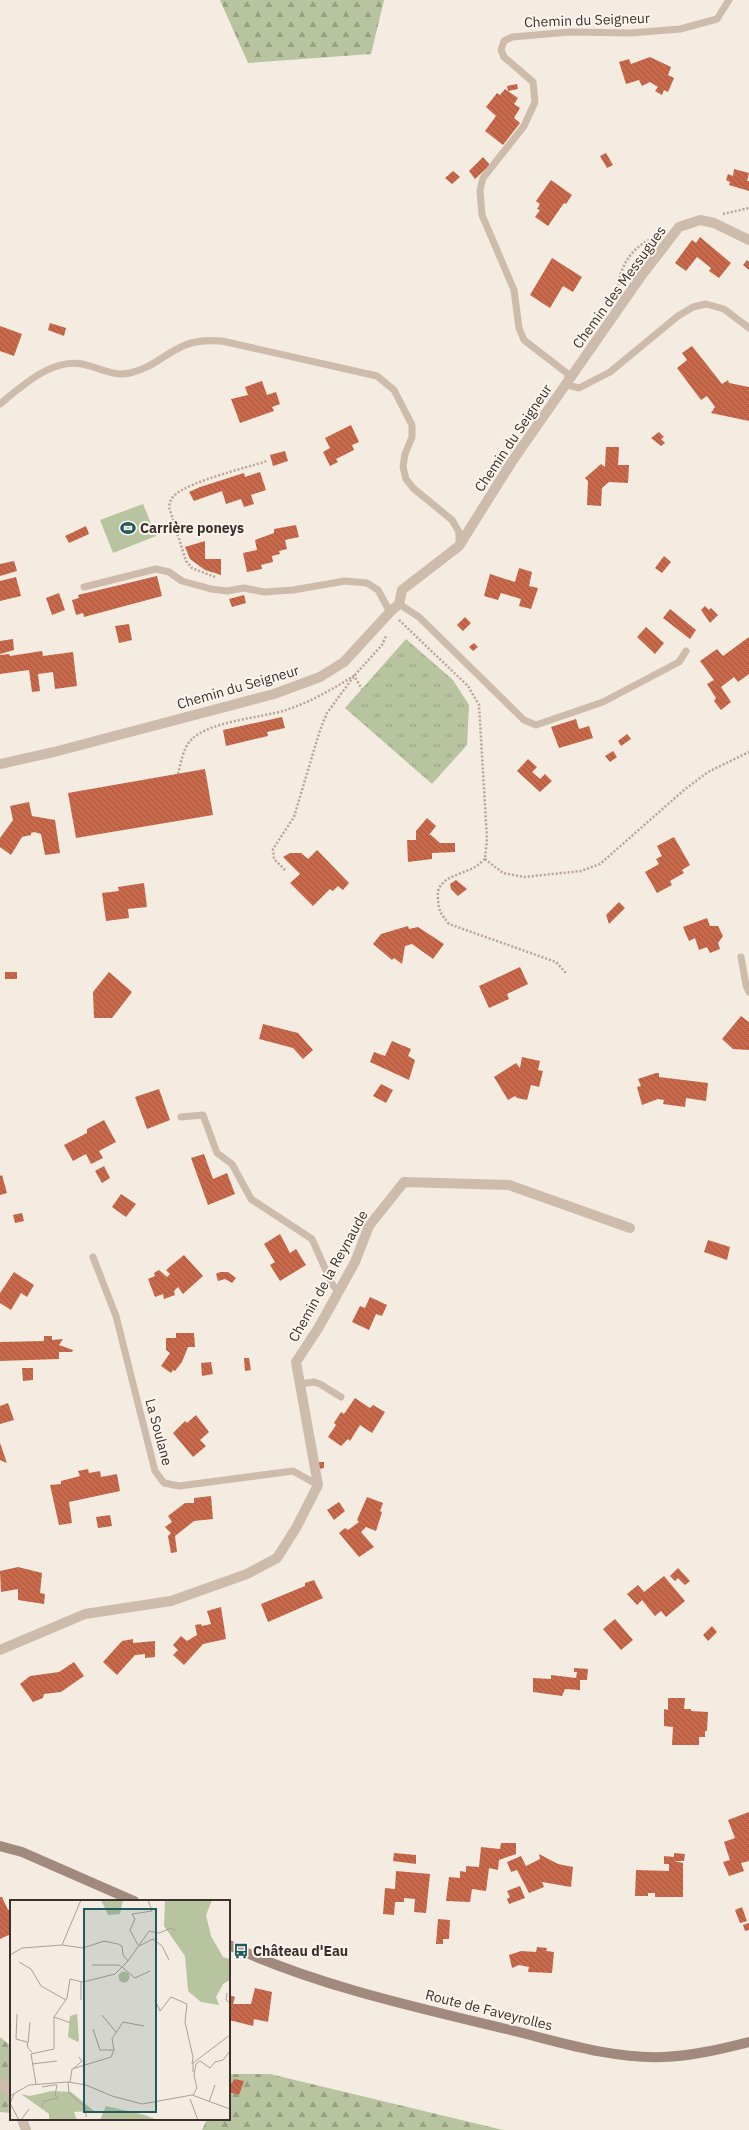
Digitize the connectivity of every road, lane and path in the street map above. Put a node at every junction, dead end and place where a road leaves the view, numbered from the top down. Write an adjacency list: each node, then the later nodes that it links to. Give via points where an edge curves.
1 (730, 0): 4 (lane, Chemin du Seigneur, via 717,19 680,29 631,33 570,32 512,37 504,41 501,50 504,58 533,82 535,102 524,126 483,178 480,190 482,215 514,290 519,328 524,340 568,374)
2 (749, 240): 4 (street, Chemin des Messugues, via 714,223 700,220 679,227 642,275)
3 (749, 328): 4 (lane, via 724,309 706,304 693,307 678,316 610,372 579,388)
4 (567, 385): 7 (street, Chemin du Seigneur, via 511,463)
5 (0, 404): 7 (lane, via 31,378 57,366 82,364 104,372 128,373 150,367 181,346 202,340 222,340 377,376 394,390 412,425 412,437 404,460 406,479 413,488 452,520 459,532)
6 (267, 461): 8 (path, via 196,484 176,493 170,500 169,507 186,561 198,570)
7 (460, 546): 10 (street, Chemin du Seigneur, via 402,590)
8 (221, 579)
9 (84, 586): 11 (lane, via 156,569 169,572 182,581 227,591 244,588 264,592 293,590 345,581 367,583 378,590)
10 (399, 604): 11 (street, Chemin du Seigneur); 12 (lane, via 419,617 524,720 536,725 602,702 679,662)
11 (390, 612): 16 (street, Chemin du Seigneur, via 344,662 320,677 274,694); 18 (path, via 468,686 479,704 487,839)
12 (686, 650)
13 (354, 676): 14 (path); 17 (path, via 317,698 286,710 207,729 190,740); 19 (path, via 327,713 294,817 273,849 274,859)
14 (362, 689)
15 (749, 752): 18 (path, via 708,772 684,790 600,864 582,871 524,877 503,873)
16 (0, 764)
17 (178, 774)
18 (485, 859): 21 (path, via 442,884 437,894 439,912 450,924 556,962)
19 (285, 870)
20 (741, 957): 22 (lane)
21 (566, 973)
22 (749, 992)
23 (181, 1117): 26 (lane, via 203,1115 217,1153 232,1164 250,1199 312,1239 332,1284)
24 (630, 1228): 26 (street, Chemin de la Reynaude, via 509,1185 404,1182 369,1226 355,1262)
25 (93, 1257): 29 (lane, La Soulane, via 116,1316 154,1471 164,1483 179,1486 293,1471)
26 (338, 1291): 27 (street, Chemin de la Reynaude, via 296,1362)
27 (300, 1384): 28 (lane, via 314,1382); 29 (street, Chemin de la Reynaude)
28 (341, 1397)
29 (318, 1485): 30 (street, via 277,1558 247,1574 170,1601 85,1614)
30 (0, 1650)
31 (0, 1846): 32 (main road, via 22,1852)
32 (132, 1900)
33 (230, 1945): 34 (main road, Route de Faveyrolles, via 288,1968 412,2006 608,2054 663,2057 709,2052)
34 (749, 2042)
35 (0, 2083): 36 (street)
36 (10, 2091)
37 (22, 2120): 38 (street)
38 (26, 2130)

